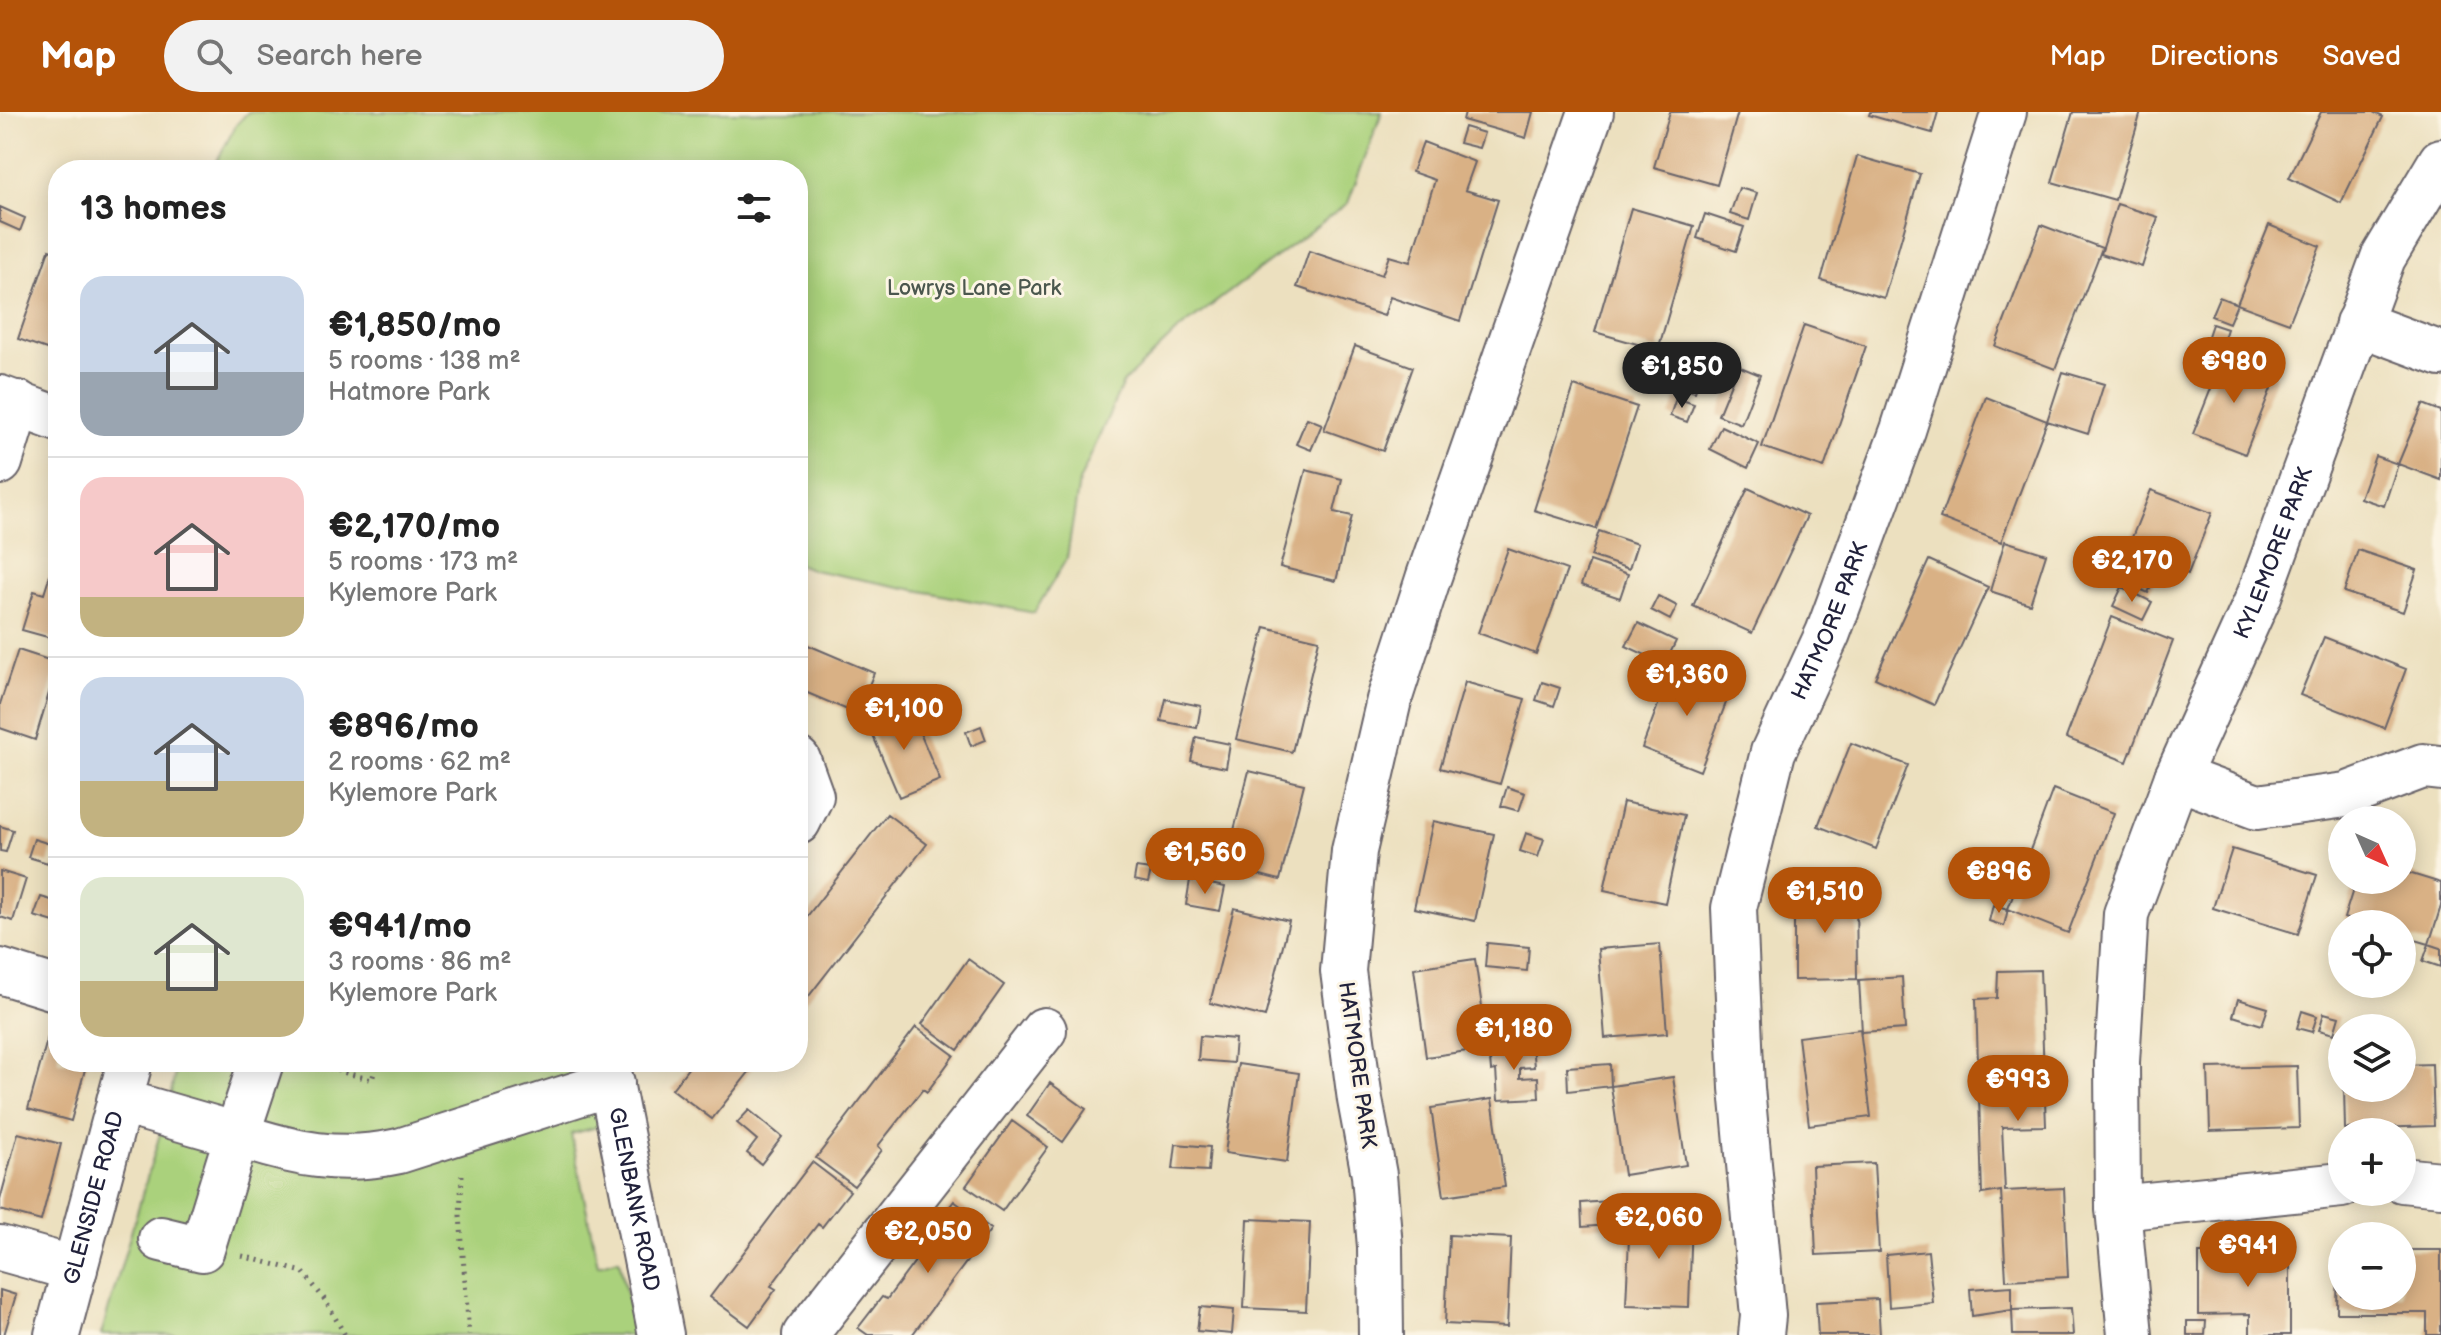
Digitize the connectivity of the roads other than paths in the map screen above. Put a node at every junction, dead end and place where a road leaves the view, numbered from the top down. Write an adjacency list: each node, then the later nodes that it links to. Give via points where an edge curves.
1 (1591, 112): 28 (street, HATMORE PARK, via 1398,669 1354,851 1343,971 1374,1175)
2 (2004, 112): 29 (street, HATMORE PARK, via 1903,430 1828,633 1773,752 1734,908)
3 (2441, 161): 4 (street, KYLEMORE PARK, via 2383,258)
4 (2358, 323): 5 (street); 10 (street, KYLEMORE PARK, via 2259,596)
5 (2441, 354)
6 (9, 400): 7 (street); 8 (street)
7 (48, 415)
8 (0, 462)
9 (2441, 768): 10 (street, via 2423,766 2346,795 2257,807)
10 (2177, 777): 21 (street, KYLEMORE PARK, via 2126,914 2117,1062)
11 (0, 971): 12 (street)
12 (48, 986)
13 (1044, 1030): 27 (street)
14 (258, 1072): 17 (street)
15 (610, 1073): 17 (street, via 463,1131 367,1158 337,1158); 26 (street, GLENBANK ROAD)
16 (125, 1082): 17 (street); 24 (street, GLENSIDE ROAD)
17 (237, 1135): 22 (street)
18 (2416, 1181): 19 (street)
19 (2441, 1184)
20 (2328, 1186): 21 (street)
21 (2118, 1208): 30 (street, KYLEMORE PARK)
22 (182, 1244)
23 (0, 1248): 24 (street)
24 (75, 1269): 25 (street, GLENSIDE ROAD)
25 (57, 1335)
26 (661, 1335)
27 (805, 1335)
28 (1381, 1335)
29 (1761, 1335)
30 (2130, 1335)

